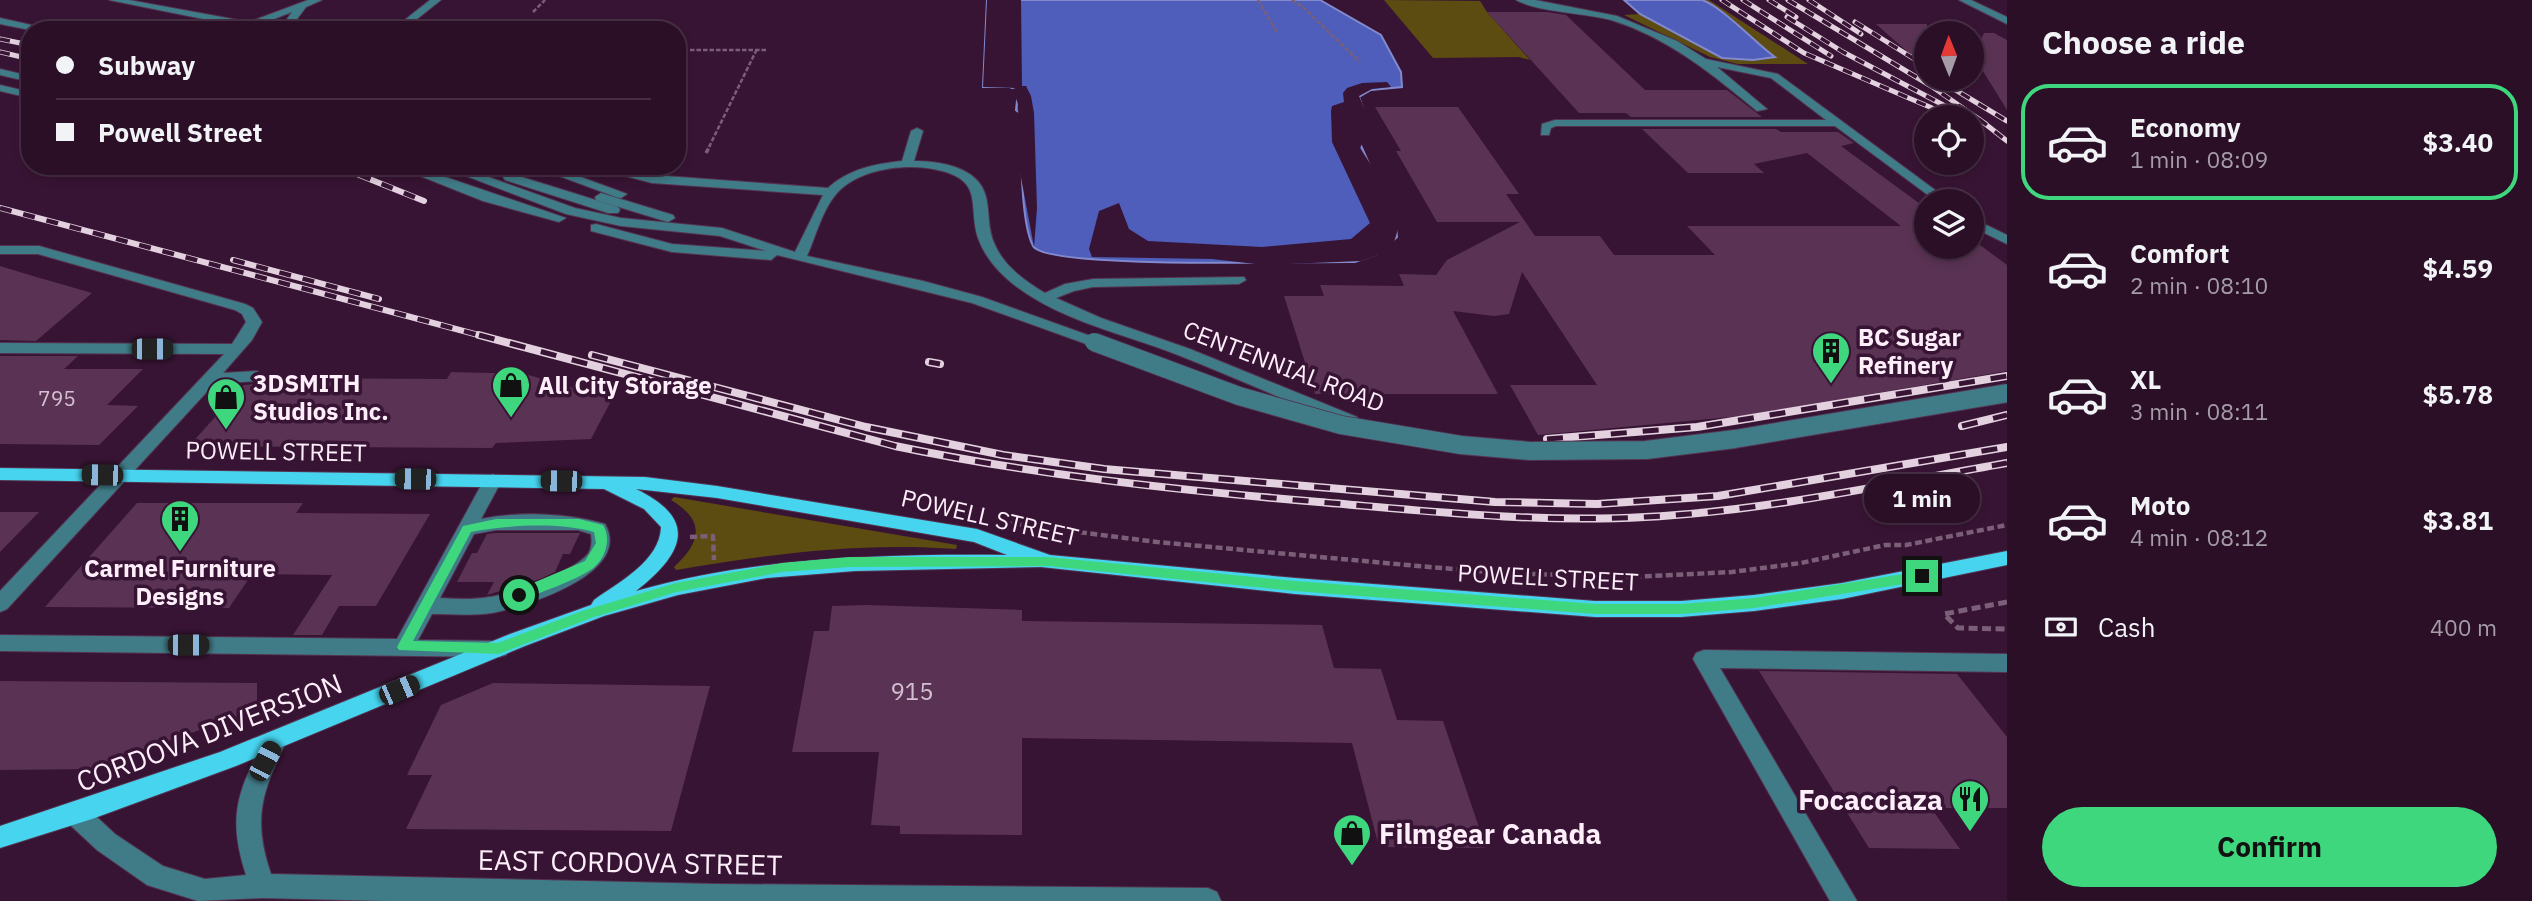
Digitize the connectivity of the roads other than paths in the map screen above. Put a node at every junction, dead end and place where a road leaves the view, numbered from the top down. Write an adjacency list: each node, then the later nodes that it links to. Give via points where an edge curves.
1 (114, 0): 7 (street)
2 (317, 0): 6 (street)
3 (436, 0): 10 (street)
4 (1521, 0): 14 (street, via 1614,18)
5 (1964, 0): 11 (street)
6 (302, 6): 8 (street); 9 (street)
7 (227, 21)
8 (260, 21)
9 (291, 21)
10 (409, 21)
11 (2007, 21)
12 (0, 22): 13 (street)
13 (21, 26)
14 (1703, 61): 19 (street); 20 (street, via 1774,76)
15 (0, 72): 16 (street)
16 (21, 77)
17 (0, 88): 18 (street)
18 (21, 93)
19 (1761, 109)
20 (1840, 123): 22 (street, via 1555,123 1546,126); 30 (street)
21 (917, 131): 23 (street)
22 (1545, 133)
23 (906, 164): 31 (street, CENTENNIAL ROAD, via 853,175); 38 (street, CENTENNIAL ROAD, via 943,167 971,180 982,197 983,235 992,254)
24 (425, 175): 36 (street, via 488,198 672,248)
25 (471, 175): 33 (street, via 571,211 621,222)
26 (508, 175): 33 (street, via 633,216)
27 (536, 175): 33 (street)
28 (565, 175): 33 (street)
29 (634, 175): 31 (street, via 696,184)
30 (1928, 189)
31 (831, 192): 36 (street)
32 (1984, 228): 34 (street)
33 (722, 232): 36 (street)
34 (2007, 240)
35 (0, 250): 40 (street, via 39,250 248,311 254,322)
36 (799, 258): 43 (street, bridge, via 976,300 1239,396 1329,422 1461,445 1530,451 1646,450)
37 (1239, 281): 38 (street, via 1093,283)
38 (1045, 298): 43 (street, CENTENNIAL ROAD, via 1353,422 1468,450 1560,458 1650,454 1788,437)
39 (0, 348): 40 (street)
40 (236, 349): 42 (street)
41 (257, 376): 42 (street)
42 (208, 379): 45 (street)
43 (2007, 395)
44 (0, 474): 45 (main road, POWELL STREET)
45 (119, 475): 46 (main road, POWELL STREET); 51 (street)
46 (493, 480): 47 (main road, POWELL STREET); 48 (street)
47 (606, 481): 50 (main road, POWELL STREET, via 706,490 977,536); 53 (main road, via 664,515 671,538 654,564)
48 (467, 529): 52 (street); 52 (street, via 496,523 579,523 598,528 603,543 595,559 581,570 498,603)
49 (2007, 558): 50 (main road, POWELL STREET, via 1842,590 1681,609 1595,609)
50 (1048, 562): 53 (main road, CORDOVA DIVERSION, via 849,562 782,567 676,587)
51 (0, 604)
52 (425, 606): 55 (street)
53 (587, 615): 56 (main road, CORDOVA DIVERSION)
54 (0, 643): 55 (street)
55 (404, 647): 56 (street)
56 (499, 649): 58 (main road, CORDOVA DIVERSION)
57 (2007, 663): 64 (street, via 1704,659)
58 (275, 742): 59 (main road, CORDOVA DIVERSION); 61 (street, via 255,781 245,827)
59 (76, 814): 60 (main road, CORDOVA DIVERSION); 61 (street, EAST CORDOVA STREET, via 106,842 156,876 205,891)
60 (0, 837)
61 (262, 886): 62 (street, EAST CORDOVA STREET)
62 (783, 899): 63 (street, EAST CORDOVA STREET)
63 (1208, 901)
64 (1844, 901)

